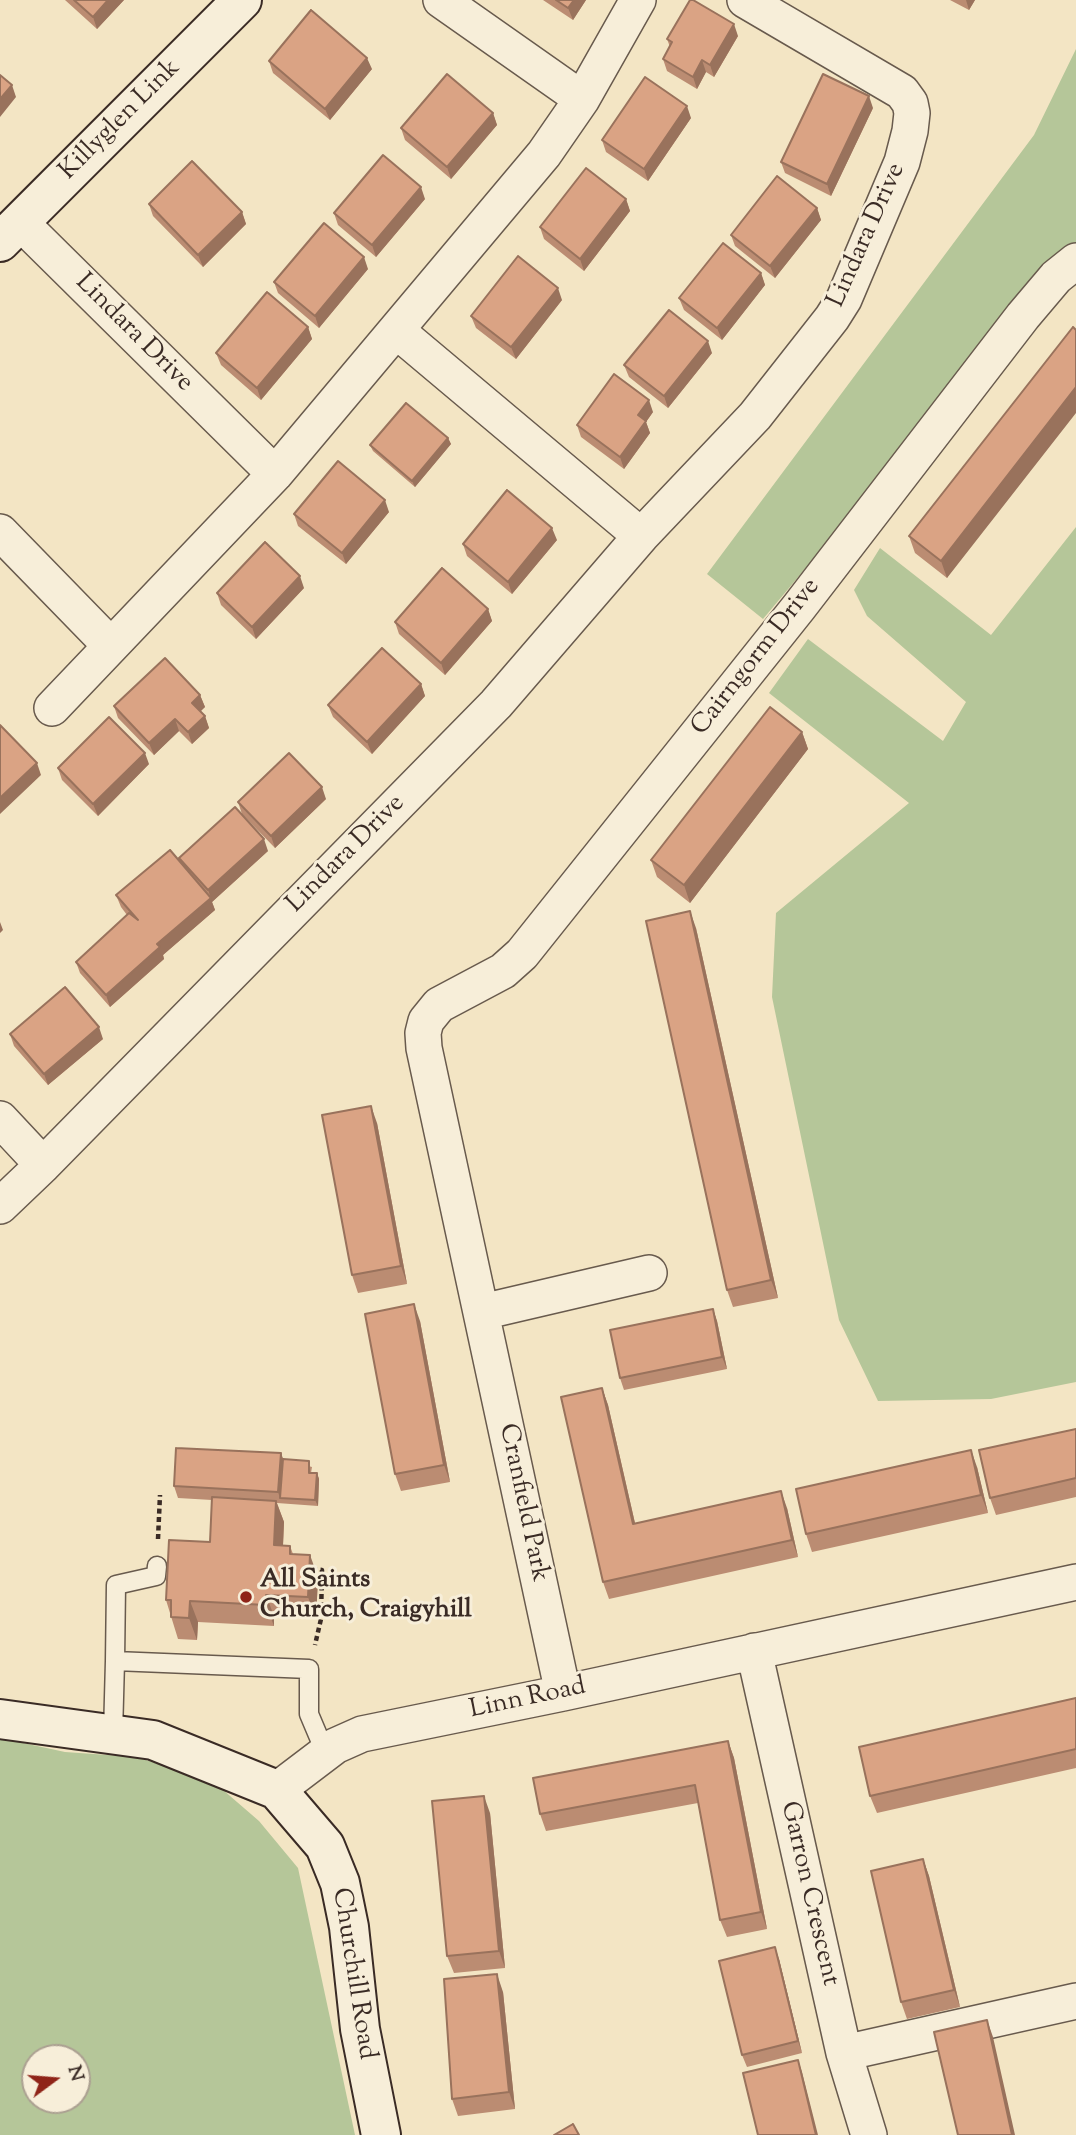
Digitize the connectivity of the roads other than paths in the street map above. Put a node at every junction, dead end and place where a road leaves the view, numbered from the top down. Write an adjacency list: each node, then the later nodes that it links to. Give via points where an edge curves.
1 (441, 0): 5 (street)
2 (638, 0): 5 (street)
3 (745, 0): 11 (street, Lindara Drive, via 902,92 912,108 910,131 855,277 832,318 755,416)
4 (228, 4): 6 (street, Killyglen Link)
5 (582, 99): 8 (street, via 549,147)
6 (10, 232): 9 (street, Lindara Drive)
7 (1076, 261): 14 (street, Cairngorm Drive, via 1023,316 522,954 503,971 439,1005)
8 (397, 331): 9 (street); 11 (street)
9 (275, 474): 12 (street)
10 (0, 532): 12 (street)
11 (641, 536): 16 (street, Lindara Drive, via 496,704)
12 (111, 646): 13 (street)
13 (52, 708)
14 (422, 1033): 19 (street, Cranfield Park)
15 (0, 1119): 16 (street)
16 (43, 1165): 17 (street, Lindara Drive)
17 (0, 1206)
18 (649, 1273): 19 (street)
19 (482, 1312): 24 (street, Cranfield Park)
20 (157, 1566): 23 (lane, via 156,1576 116,1585)
21 (1076, 1582): 22 (street, Linn Road)
22 (754, 1651): 24 (street, Linn Road); 30 (street, Garron Crescent)
23 (114, 1661): 26 (lane); 27 (lane, via 309,1669 309,1714)
24 (563, 1693): 27 (street, Linn Road, via 362,1734)
25 (0, 1719): 26 (street)
26 (113, 1734): 28 (street, via 153,1740)
27 (328, 1751): 28 (street, Linn Road)
28 (278, 1790): 31 (street, Churchill Road, via 326,1846 340,1883 360,2029)
29 (1076, 2001): 30 (street)
30 (844, 2053): 32 (street, Garron Crescent)
31 (381, 2135)
32 (869, 2135)

